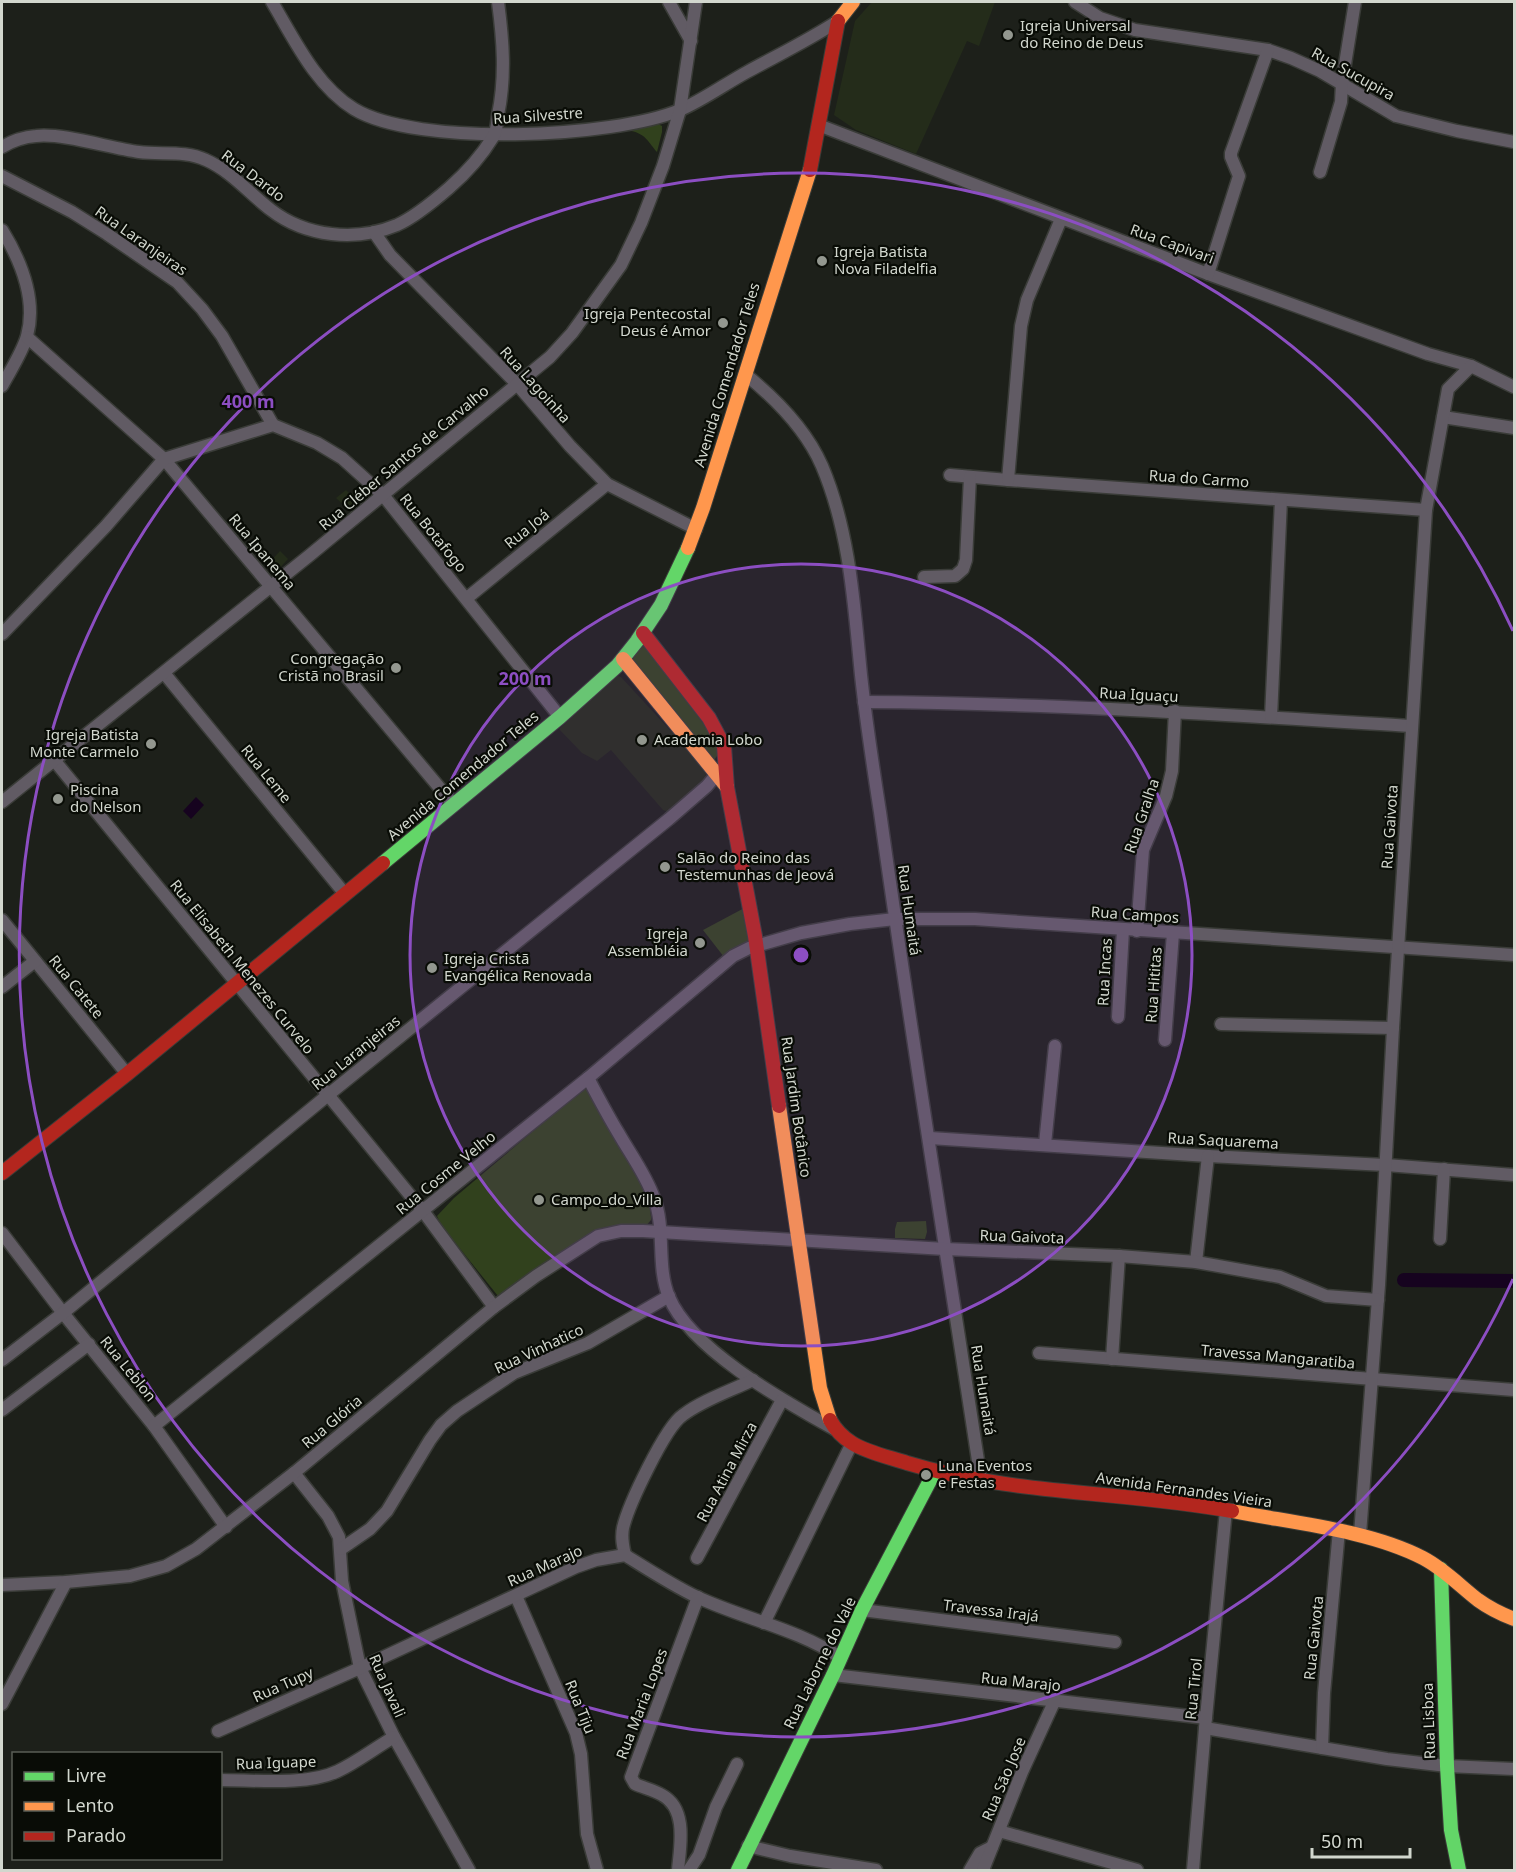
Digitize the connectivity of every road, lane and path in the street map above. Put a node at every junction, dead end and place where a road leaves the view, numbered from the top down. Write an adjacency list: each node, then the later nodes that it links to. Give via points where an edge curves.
1 (272, 2): 15 (street, Rua Silvestre, via 317,74 354,109 377,120 405,126)
2 (498, 2): 15 (street, Rua Dardo, via 504,54)
3 (669, 2): 10 (street)
4 (696, 2): 10 (street, Rua Cléber Santos de Carvalho)
5 (842, 2): 9 (main road, Avenida Comendador Teles)
6 (854, 2): 9 (main road)
7 (1075, 2): 11 (street, Rua Sucupira, via 1100,18 1135,30)
8 (1355, 2): 12 (street)
9 (838, 21): 13 (street, Rua Silvestre); 14 (main road, Avenida Comendador Teles)
10 (691, 41): 13 (street, Rua Cléber Santos de Carvalho)
11 (1268, 50): 12 (street, Rua Sucupira); 23 (street, via 1231,153 1239,176)
12 (1342, 83): 16 (street, Rua Sucupira, via 1396,116); 18 (street, via 1339,112)
13 (680, 110): 15 (street, Rua Silvestre, via 611,126); 27 (street, Rua Cléber Santos de Carvalho, via 663,166 621,266 572,333)
14 (820, 126): 20 (street, Rua Capivari); 26 (main road, Avenida Comendador Teles, via 799,207)
15 (494, 135): 22 (street, Rua Dardo, via 462,177 435,201 399,224)
16 (1515, 142)
17 (2, 147): 22 (street, Rua Dardo, via 19,138 50,135 142,153 187,154 206,159 274,212 295,223 335,235)
18 (1320, 172)
19 (2, 176): 31 (street, Rua Laranjeiras, via 81,217 177,282 222,336)
20 (1061, 219): 23 (street, Rua Capivari); 36 (street, via 1027,300 1021,326)
21 (2, 230): 24 (street, via 23,272 28,293)
22 (374, 232): 27 (street, Rua Lagoinha, via 390,255)
23 (1208, 273): 25 (street, Rua Capivari, via 1428,354)
24 (27, 337): 28 (street); 33 (street, Rua Ipanema)
25 (1471, 366): 29 (street, Rua Capivari); 30 (street, Rua Gaivota, via 1448,389)
26 (745, 374): 41 (main road, Avenida Comendador Teles); 49 (street, Rua Humaitá, via 770,394 808,440 821,464 841,526)
27 (517, 384): 37 (street, Rua Lagoinha); 38 (street, Rua Cléber Santos de Carvalho)
28 (2, 386)
29 (1515, 387)
30 (1443, 417): 32 (street); 40 (street, Rua Gaivota)
31 (273, 425): 33 (street); 38 (street, Rua Botafogo, via 318,443 342,458)
32 (1515, 428)
33 (164, 459): 43 (street, Rua Ipanema); 46 (street)
34 (950, 475): 35 (street, Rua do Carmo)
35 (970, 477): 36 (street, Rua do Carmo); 42 (street, via 963,569 955,576)
36 (1008, 480): 39 (street, Rua do Carmo)
37 (607, 484): 41 (street, Rua Lagoinha); 44 (street, Rua Joá)
38 (383, 495): 43 (street, Rua Cléber Santos de Carvalho); 44 (street, Rua Botafogo)
39 (1281, 500): 40 (street, Rua do Carmo); 52 (street)
40 (1426, 510): 53 (street, Rua Gaivota)
41 (696, 529): 45 (main road, Avenida Comendador Teles, via 674,579)
42 (924, 577)
43 (270, 585): 48 (street, Rua Cléber Santos de Carvalho); 59 (street, Rua Ipanema)
44 (466, 598): 51 (street, Rua Botafogo)
45 (643, 633): 47 (main road, Avenida Comendador Teles); 55 (main road, Rua Jardim Botânico, via 710,718 724,746)
46 (2, 634)
47 (623, 659): 51 (main road, Avenida Comendador Teles); 56 (main road)
48 (164, 673): 54 (street, Rua Cléber Santos de Carvalho); 60 (street, Rua Leme)
49 (864, 702): 50 (street, Rua Iguaçu); 61 (street, Rua Humaitá)
50 (1175, 711): 52 (street, Rua Iguaçu); 64 (street, Rua Gralha, via 1172,771 1143,850)
51 (560, 717): 59 (main road, Avenida Comendador Teles)
52 (1271, 717): 53 (street, Rua Iguaçu)
53 (1412, 726): 67 (street, Rua Gaivota)
54 (54, 760): 58 (street, Rua Cléber Santos de Carvalho); 70 (street, Rua Elisabeth Menezes Curvelo)
55 (726, 764): 56 (street, Rua Laranjeiras); 57 (main road, Rua Jardim Botânico)
56 (716, 775): 57 (main road); 79 (street, Rua Laranjeiras, via 669,819)
57 (727, 787): 66 (main road, Rua Jardim Botânico)
58 (2, 802)
59 (454, 805): 60 (main road, Avenida Comendador Teles)
60 (345, 894): 70 (main road, Avenida Comendador Teles)
61 (895, 919): 63 (street, Rua Campos, via 975,919); 66 (street, Rua Campos, via 801,933); 80 (street, Rua Humaitá)
62 (2, 920): 69 (street, Rua Catete)
63 (1123, 930): 64 (street, Rua Campos); 72 (street, Rua Incas)
64 (1137, 931): 65 (street, Rua Campos)
65 (1173, 933): 67 (street, Rua Campos); 75 (street, Rua Hititas)
66 (757, 947): 78 (street, Rua Cosme Velho, via 733,956); 91 (main road, Rua Jardim Botânico)
67 (1398, 948): 68 (street, Rua Campos); 74 (street, Rua Gaivota)
68 (1515, 955)
69 (35, 961): 71 (street); 77 (street, Rua Catete)
70 (235, 983): 77 (main road, Avenida Comendador Teles); 79 (street, Rua Elisabeth Menezes Curvelo)
71 (2, 987)
72 (1118, 1017)
73 (1221, 1024): 74 (street)
74 (1393, 1028): 83 (street, Rua Gaivota)
75 (1165, 1040)
76 (1055, 1046): 81 (street)
77 (127, 1074): 85 (main road, Avenida Comendador Teles)
78 (588, 1078): 87 (street, Rua Cosme Velho); 88 (street, via 650,1187)
79 (328, 1095): 87 (street, Rua Elisabeth Menezes Curvelo); 98 (street, Rua Laranjeiras)
80 (930, 1138): 81 (street, Rua Saquarema); 92 (street, Rua Humaitá)
81 (1045, 1144): 82 (street, Rua Saquarema)
82 (1209, 1156): 83 (street, Rua Saquarema); 94 (street)
83 (1386, 1165): 84 (street, Rua Saquarema); 96 (street, Rua Gaivota)
84 (1444, 1169): 86 (street, Rua Saquarema); 90 (street)
85 (2, 1173)
86 (1515, 1175)
87 (423, 1211): 97 (street, Rua Elisabeth Menezes Curvelo); 108 (street, Rua Cosme Velho)
88 (660, 1232): 91 (street, Rua Gaivota); 95 (street); 97 (street, Rua Glória, via 621,1231 598,1236)
89 (2, 1233): 98 (street, Rua Leblon)
90 (1440, 1239)
91 (798, 1240): 92 (street, Rua Gaivota); 109 (main road, Rua Jardim Botânico, via 820,1388)
92 (945, 1249): 93 (street, Rua Gaivota); 113 (street, Rua Humaitá)
93 (1119, 1256): 94 (street, Rua Gaivota); 101 (street)
94 (1197, 1262): 96 (street, Rua Gaivota, via 1280,1277 1326,1296)
95 (669, 1296): 104 (street, via 705,1343); 118 (street, Rua Vinhatico, via 588,1343 514,1373 457,1411 430,1440 387,1511 370,1529)
96 (1378, 1300): 103 (street, Rua Gaivota)
97 (494, 1307): 112 (street, Rua Glória)
98 (63, 1313): 99 (street, Rua Leblon); 102 (street, Rua Laranjeiras)
99 (93, 1350): 107 (street); 108 (street, Rua Leblon)
100 (1039, 1353): 101 (street, Travessa Mangaratiba)
101 (1112, 1359): 103 (street, Travessa Mangaratiba)
102 (2, 1360)
103 (1371, 1379): 105 (street, Travessa Mangaratiba); 117 (street, Rua Gaivota)
104 (753, 1380): 106 (street); 119 (street, via 693,1408 674,1422 627,1516 622,1541)
105 (1515, 1390)
106 (782, 1400): 109 (street); 120 (street, Rua Atina Mirza)
107 (2, 1410)
108 (154, 1426): 115 (street, Rua Leblon)
109 (835, 1429): 110 (main road, Avenida Fernandes Vieira)
110 (852, 1443): 111 (main road, Avenida Fernandes Vieira); 128 (street)
111 (935, 1471): 113 (main road, Avenida Fernandes Vieira); 126 (main road, Rua Laborne do Vale)
112 (294, 1473): 115 (street, Rua Glória); 118 (street, Rua Javali, via 334,1526)
113 (981, 1480): 114 (main road, Avenida Fernandes Vieira)
114 (1226, 1510): 116 (main road, Avenida Fernandes Vieira); 135 (street, Rua Tirol)
115 (226, 1527): 122 (street, Rua Glória, via 166,1566 130,1576)
116 (1339, 1530): 117 (main road, Avenida Fernandes Vieira); 138 (street, Rua Gaivota)
117 (1360, 1534): 121 (main road, Avenida Fernandes Vieira, via 1409,1550)
118 (341, 1549): 131 (street, Rua Javali, via 342,1581)
119 (626, 1555): 124 (street, Rua Marajo, via 576,1567); 125 (street)
120 (697, 1558)
121 (1441, 1569): 127 (main road, Avenida Fernandes Vieira, via 1479,1601); 140 (main road, Rua Lisboa)
122 (66, 1582): 123 (street, Rua Glória); 134 (street)
123 (2, 1585)
124 (516, 1596): 131 (street, Rua Marajo); 147 (street, Rua Tiju, via 576,1733 587,1834)
125 (698, 1597): 128 (street); 148 (street, Rua Maria Lopes, via 631,1777 635,1784 663,1795 675,1809 682,1837)
126 (862, 1610): 129 (street, Travessa Irajá); 130 (main road, Rua Laborne do Vale)
127 (1515, 1619)
128 (764, 1623): 130 (street)
129 (1115, 1642)
130 (841, 1658): 132 (main road, Rua Laborne do Vale)
131 (360, 1668): 136 (street, Rua Tupy); 137 (street, Rua Javali)
132 (833, 1676): 133 (street, Rua Marajo); 144 (main road, Rua Laborne do Vale)
133 (1055, 1701): 135 (street, Rua Marajo); 143 (street, Rua Sāo Jose)
134 (2, 1704)
135 (1205, 1723): 138 (street, Rua Marajo); 155 (street, Rua Tirol)
136 (218, 1731)
137 (394, 1737): 142 (street, Rua Iguape, via 337,1772 320,1777); 146 (street, Rua Javali)
138 (1322, 1748): 140 (street, Rua Marajo)
139 (737, 1764): 149 (street)
140 (1447, 1766): 141 (street, Rua Marajo); 156 (main road, Rua Lisboa, via 1451,1830)
141 (1515, 1769)
142 (222, 1780)
143 (999, 1831): 145 (street, Rua Sāo Jose); 154 (street)
144 (748, 1846): 150 (main road, Rua Laborne do Vale); 151 (street)
145 (992, 1847): 152 (street, via 980,1853); 153 (street, Rua Sāo Jose)
146 (469, 1870)
147 (597, 1870)
148 (678, 1870)
149 (690, 1870)
150 (738, 1870)
151 (876, 1870)
152 (970, 1870)
153 (983, 1870)
154 (1137, 1870)
155 (1193, 1870)
156 (1459, 1870)

